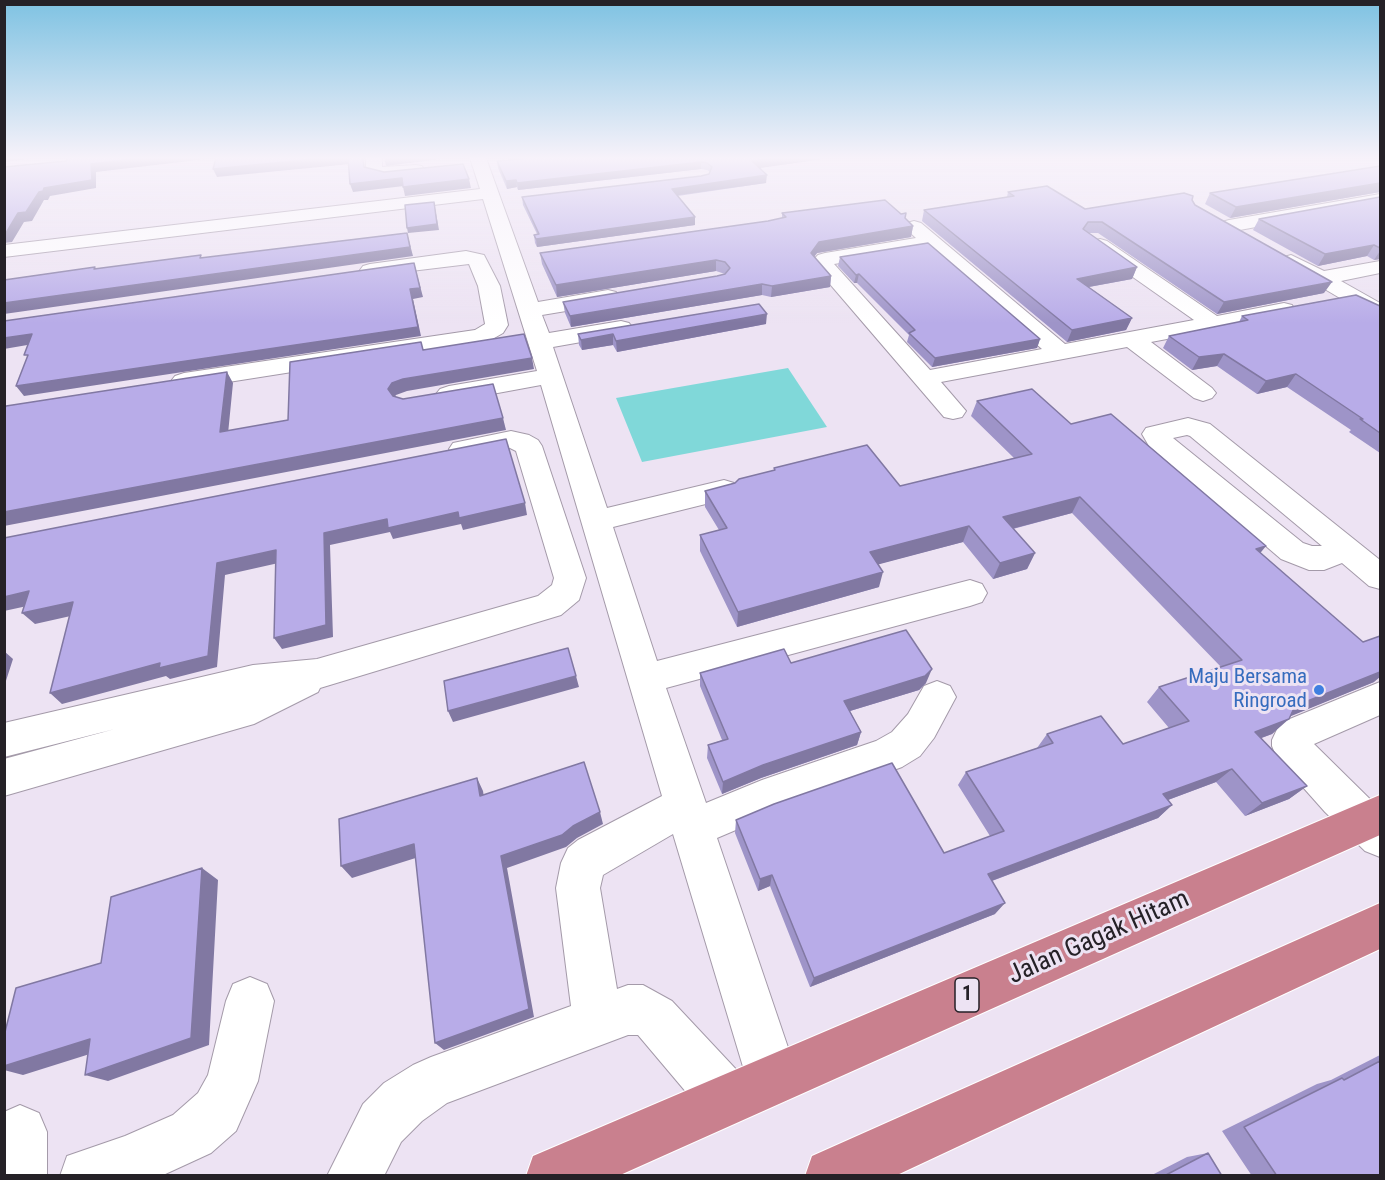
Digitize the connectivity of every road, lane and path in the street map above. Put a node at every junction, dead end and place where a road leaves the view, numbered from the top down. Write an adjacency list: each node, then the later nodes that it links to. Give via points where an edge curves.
1 (252, 213): 9 (street)
2 (503, 213): 15 (street, via 524,258)
3 (1301, 213): 6 (street)
4 (1208, 216): 6 (street)
5 (910, 224): 8 (street)
6 (1229, 226): 12 (street)
7 (1091, 239): 18 (street)
8 (931, 242): 21 (street); 23 (street, via 821,262)
9 (4, 251)
10 (1380, 267): 12 (street)
11 (352, 273): 24 (street, via 466,257 477,260 489,286 497,325 482,336)
12 (1321, 278): 14 (street)
13 (623, 294): 15 (street)
14 (1354, 297): 16 (street); 18 (street)
15 (530, 310): 20 (street)
16 (1380, 312)
17 (641, 324): 20 (street)
18 (1214, 324): 19 (street)
19 (1130, 339): 21 (street); 25 (street)
20 (540, 342): 22 (street)
21 (1059, 351): 23 (street)
22 (551, 376): 26 (street); 30 (street)
23 (925, 378): 27 (street)
24 (167, 384)
25 (1203, 393)
26 (429, 398)
27 (953, 411)
28 (430, 455): 34 (street, via 511,439 528,446 570,578 567,591 549,606)
29 (724, 490): 30 (street)
30 (596, 521): 35 (street)
31 (1345, 549): 31 (street, via 1324,558 1309,558 1292,551 1156,434 1188,426 1200,430); 32 (street)
32 (1380, 577)
33 (970, 593): 35 (street)
34 (317, 674): 38 (street, via 253,680); 39 (street, via 254,708)
35 (645, 679): 40 (street)
36 (937, 697): 40 (street, via 914,735 888,754 762,799)
37 (1380, 698): 41 (street, via 1290,740 1297,753)
38 (4, 740)
39 (4, 778)
40 (689, 816): 44 (street, via 592,855 582,863 578,888); 45 (street)
41 (1375, 824): 45 (highway, Jalan Gagak Hitam / 1)
42 (1380, 926): 50 (highway)
43 (250, 1001): 47 (street, via 232,1082 217,1112 192,1134)
44 (598, 1020): 46 (street, via 628,1010 643,1010 655,1018); 48 (street, via 431,1083 382,1123)
45 (773, 1080): 46 (highway, Jalan Gagak Hitam / 1)
46 (727, 1099): 49 (highway, Jalan Gagak Hitam / 1)
47 (114, 1171)
48 (354, 1176)
49 (553, 1176)
50 (832, 1176)

